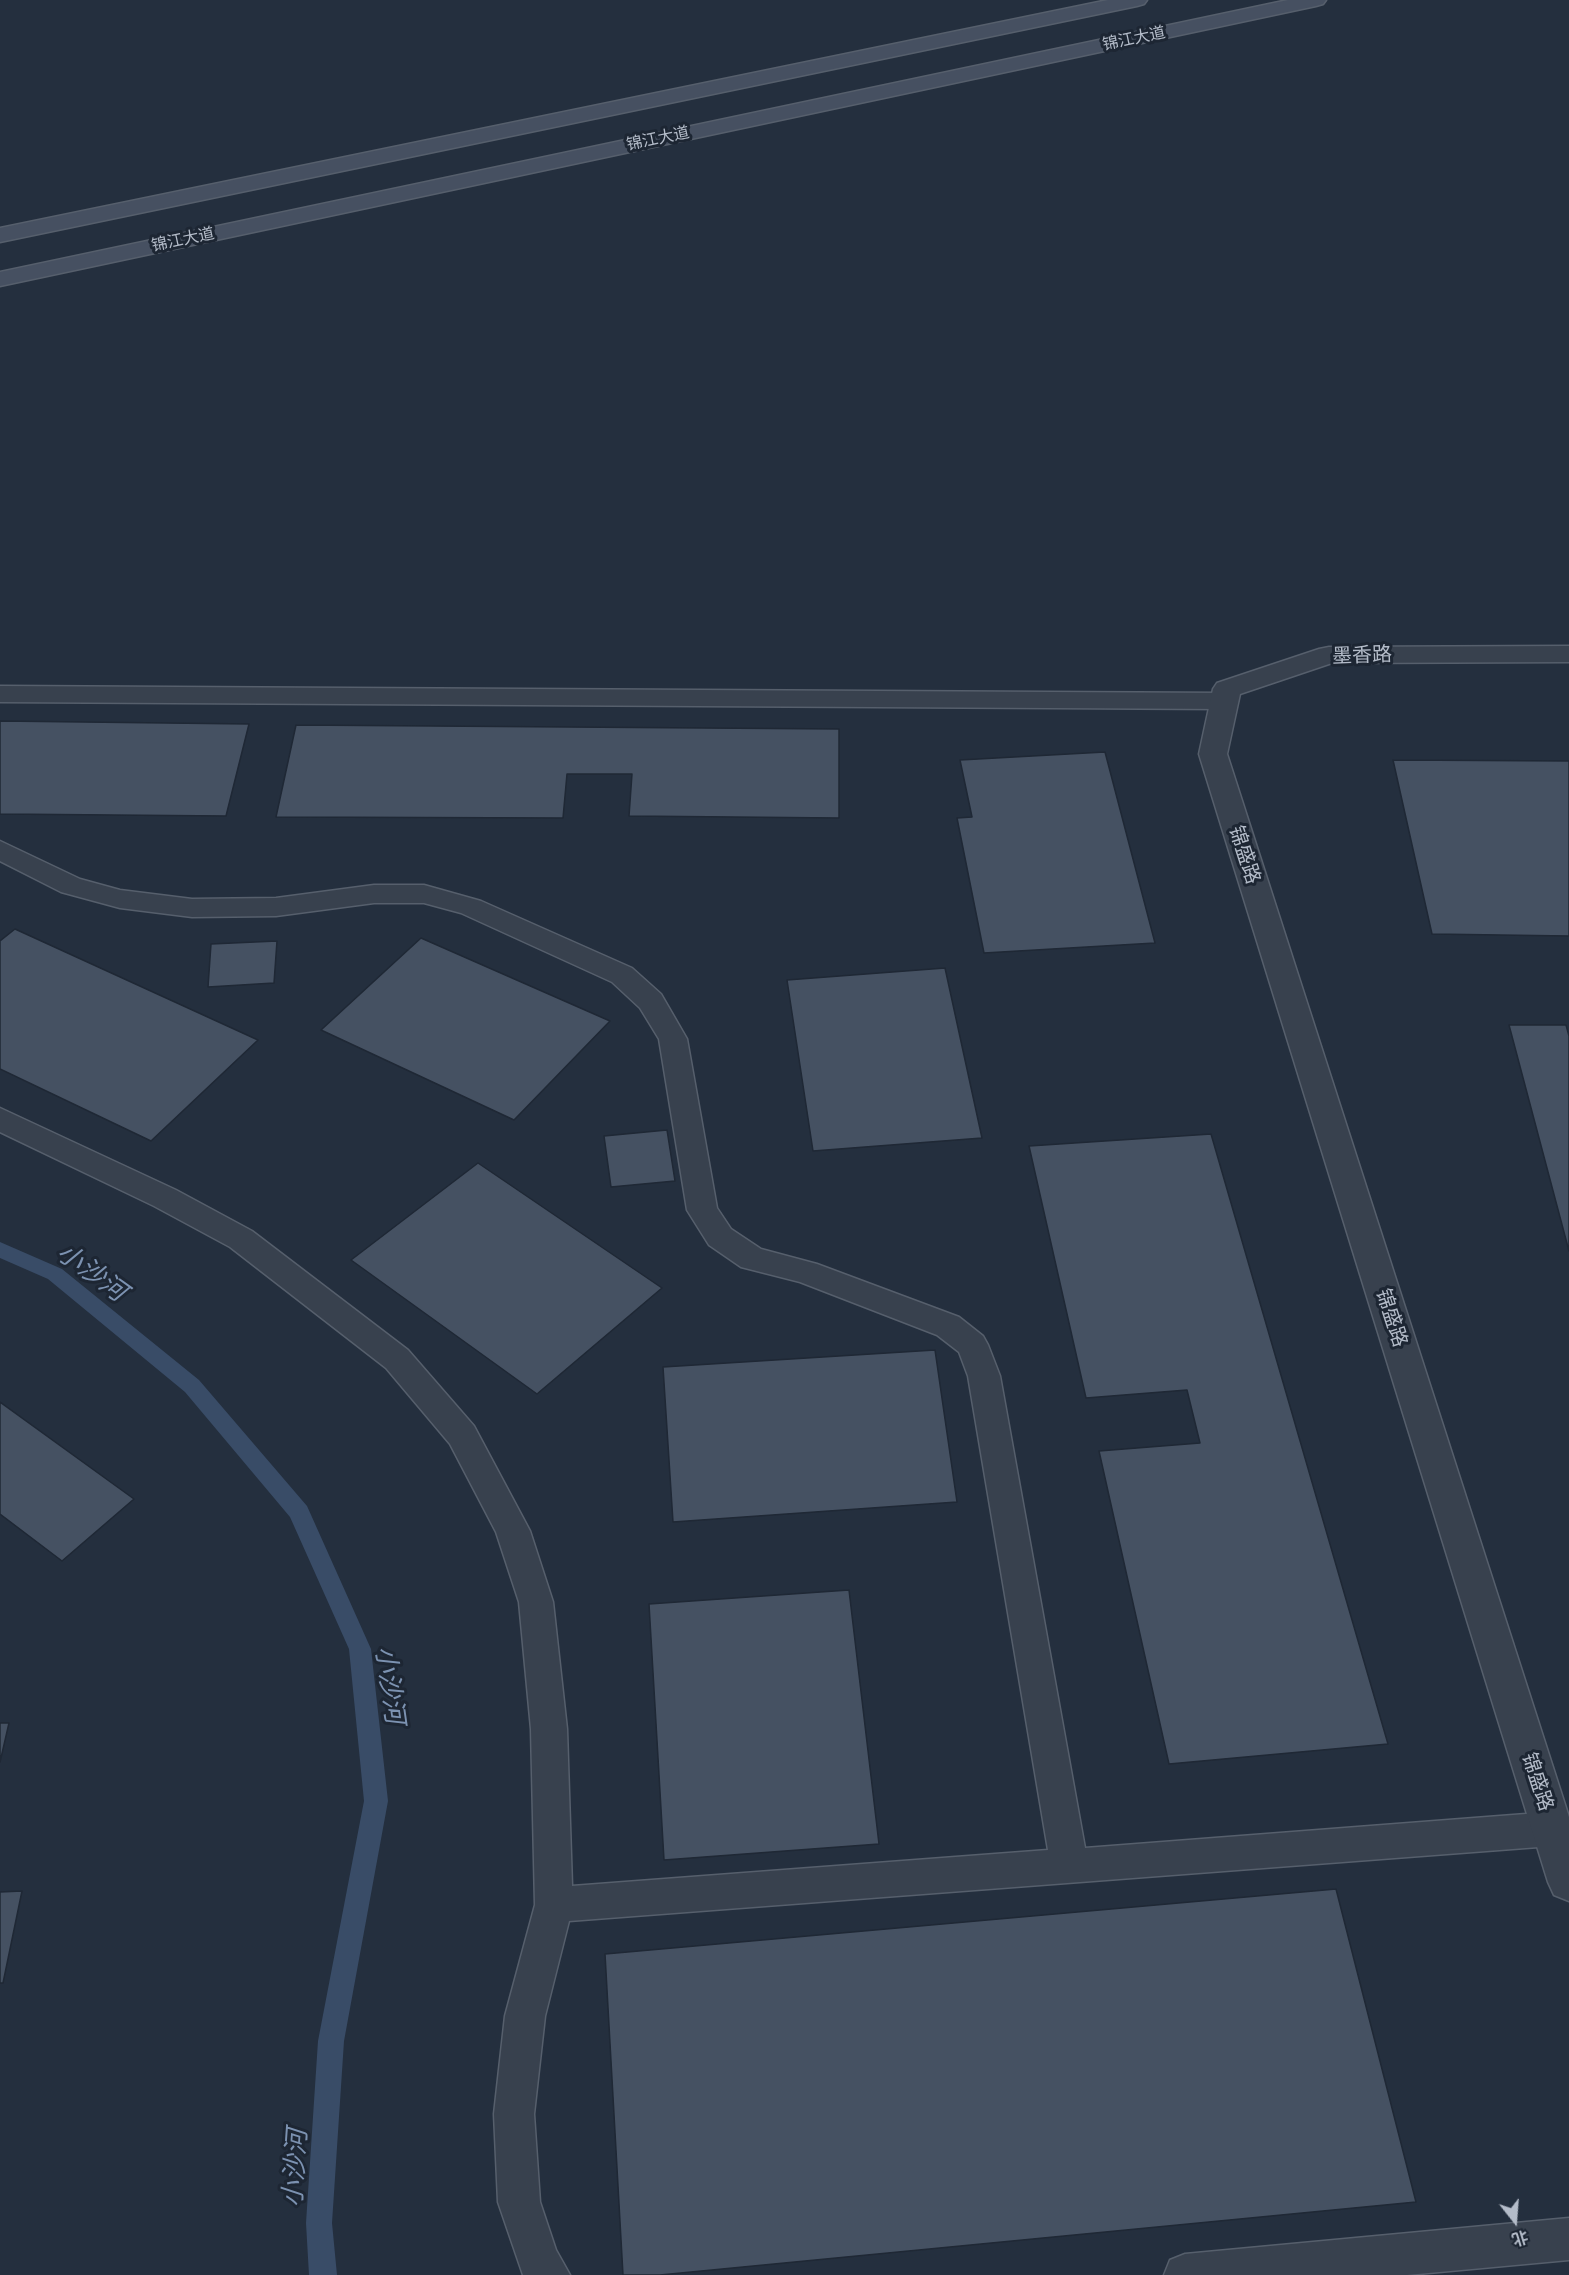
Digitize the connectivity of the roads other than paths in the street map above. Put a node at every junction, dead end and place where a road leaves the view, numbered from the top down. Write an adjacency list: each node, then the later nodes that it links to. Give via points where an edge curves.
1 (1137, 0): 3 (main road, 锦江大道)
2 (1316, 0): 4 (main road, 锦江大道)
3 (0, 235)
4 (0, 279)
5 (1569, 654): 7 (street, 墨香路, via 1329,655 1227,689)
6 (0, 694): 7 (lane)
7 (1225, 701): 10 (street, 锦盛路, via 1213,754)
8 (0, 850): 11 (lane, via 70,886 120,899 192,908 276,907 374,894 424,894 471,907 622,975 651,1001 673,1039 702,1210 720,1237 752,1259 806,1272 948,1326 972,1345 984,1376)
9 (0, 1119): 13 (lane, via 241,1239 397,1359 462,1435 513,1531 536,1602 549,1729)
10 (1552, 1829): 11 (lane); 12 (street, 锦盛路)
11 (1069, 1865): 13 (lane)
12 (1569, 1882)
13 (554, 1905): 15 (lane, via 525,2016 514,2114 519,2202 539,2262)
14 (1569, 2239): 16 (lane)
15 (549, 2275)
16 (1185, 2275)

